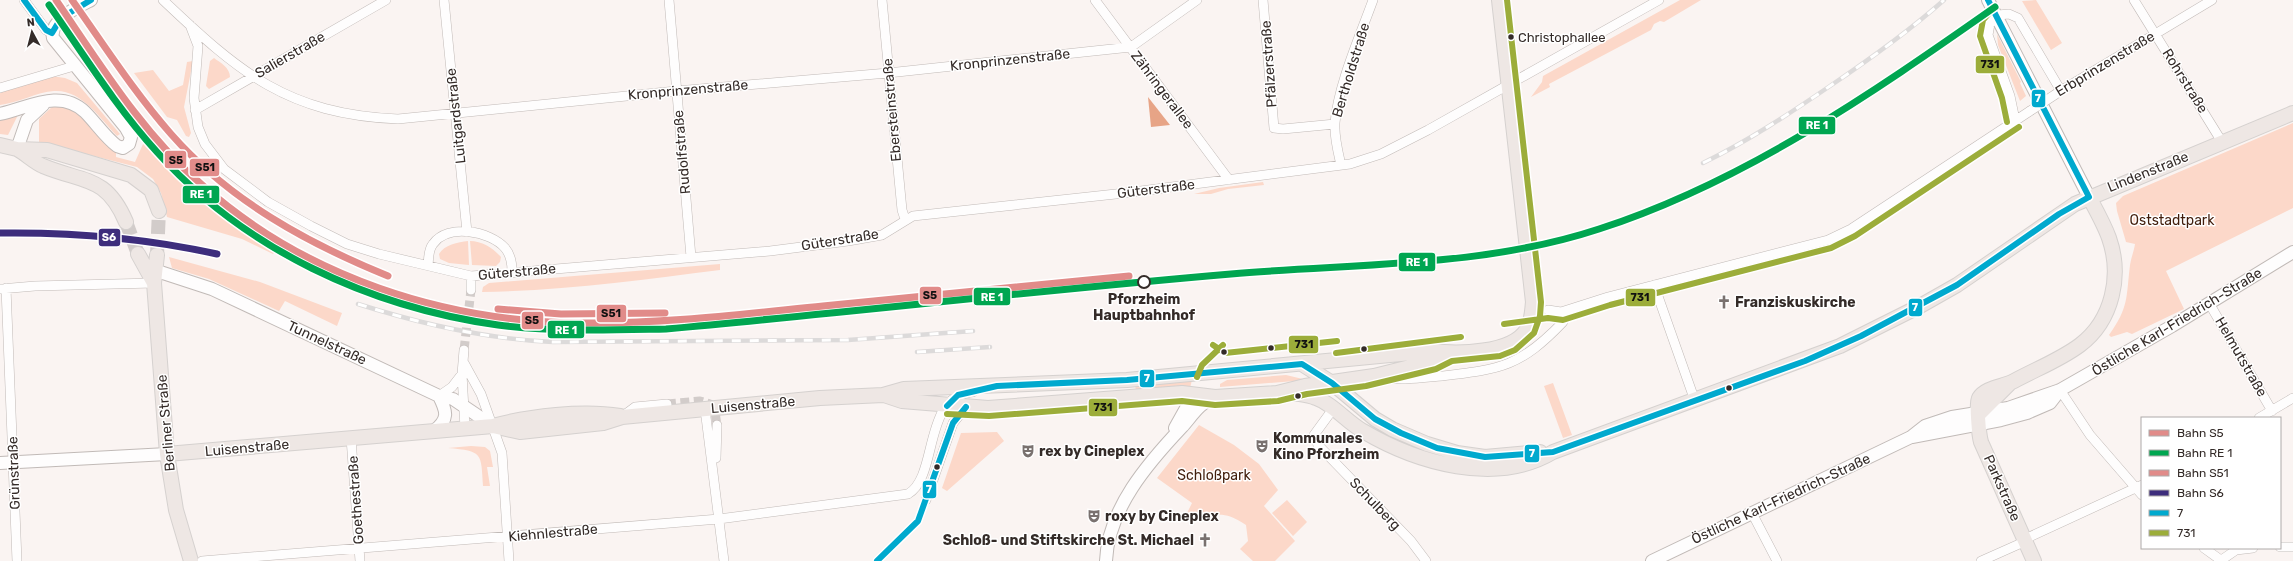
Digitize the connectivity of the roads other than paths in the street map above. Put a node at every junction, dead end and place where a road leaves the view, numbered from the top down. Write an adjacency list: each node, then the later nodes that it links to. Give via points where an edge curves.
1 (24, 0): 19 (street, via 46,30)
2 (163, 0): 18 (street, Kronprinzenstraße)
3 (386, 0): 24 (street, Salierstraße)
4 (444, 0): 33 (street, Luitgardstraße)
5 (668, 0): 27 (street, Rudolfstraße)
6 (882, 0): 23 (street, Ebersteinstraße)
7 (1095, 0): 21 (street, Zähringerallee)
8 (1197, 0): 21 (street)
9 (1264, 0): 35 (street, Pfälzerstraße, via 1274,128 1284,130)
10 (1373, 0): 35 (street, Bertholdstraße, via 1340,96)
11 (1499, 0): 25 (main road)
12 (1659, 0): 25 (street, Güterstraße)
13 (1988, 0): 17 (main road)
14 (2134, 0): 20 (street, Rohrstraße)
15 (2212, 0): 20 (street, Erbprinzenstraße)
16 (88, 2): 19 (main road, via 62,18)
17 (1998, 15): 28 (street, via 2009,14 2018,18); 34 (street, via 1990,24 1988,37 2010,96); 41 (main road)
18 (190, 25): 24 (street, Kronprinzenstraße); 30 (street, Güterstraße, via 199,51 194,92)
19 (52, 33): 22 (main road, via 54,41)
20 (2155, 34): 28 (street, Erbprinzenstraße); 36 (street, Rohrstraße)
21 (1131, 48): 23 (street, Kronprinzenstraße); 40 (street, Zähringerallee)
22 (74, 66): 26 (street); 29 (main road, via 126,128 131,137 129,144 123,148 114,144 75,104 61,100)
23 (888, 73): 27 (street, Kronprinzenstraße); 43 (street, Ebersteinstraße)
24 (252, 77): 30 (street, Salierstraße); 33 (street, Kronprinzenstraße, via 292,99 341,114 398,119)
25 (1507, 85): 39 (street, Güterstraße, via 1391,149); 61 (main road, via 1533,302 1532,314 1527,329 1518,339 1498,348)
26 (0, 88)
27 (676, 91): 33 (street, Kronprinzenstraße); 48 (street, Rudolfstraße)
28 (2058, 92): 34 (street, Erbprinzenstraße, bridge)
29 (48, 102): 32 (main road); 38 (main road, via 27,120)
30 (195, 110): 50 (street, Güterstraße, via 200,132 215,158 224,169 255,194 347,244)
31 (2293, 113): 36 (main road, Lindenstraße)
32 (0, 114)
33 (456, 114): 45 (street, Luitgardstraße)
34 (2015, 120): 54 (street, Erbprinzenstraße, via 1845,232 1828,240)
35 (1335, 124): 39 (street, Bertholdstraße)
36 (2222, 142): 41 (main road, Lindenstraße)
37 (0, 144): 38 (main road)
38 (17, 149): 42 (main road, via 47,150 131,175 151,190); 44 (main road, via 42,166 93,182 105,189 120,207)
39 (1340, 166): 40 (street, Güterstraße)
40 (1229, 180): 43 (street, Güterstraße, via 913,216)
41 (2089, 197): 77 (main road, Lindenstraße, via 2059,214 1968,278 1897,318 1823,354); 88 (main road, Parkstraße, via 2106,231 2114,259 2114,284 2109,307 2098,326 2081,344 1979,397)
42 (159, 211)
43 (905, 219): 48 (street, Güterstraße, via 887,232 869,238 770,251)
44 (126, 222)
45 (467, 232): 50 (street, via 449,235 434,243 429,252); 51 (street, via 491,237 505,248 511,258)
46 (2293, 252): 57 (main road, Östliche Karl-Friedrich-Straße)
47 (157, 255): 53 (main road, Berliner Straße)
48 (691, 257): 51 (street, Güterstraße)
49 (140, 258): 53 (main road, Berliner Straße)
50 (428, 265): 52 (street, Güterstraße)
51 (512, 271): 52 (street, Güterstraße)
52 (471, 276): 56 (street)
53 (160, 277): 55 (street, Tunnelstraße); 74 (main road, Tunnelstraße, via 212,289); 97 (main road, Berliner Straße)
54 (1654, 285): 59 (street, Erbprinzenstraße); 77 (street)
55 (3, 289): 98 (street, Grünstraße)
56 (471, 290)
57 (2209, 303): 70 (main road, Östliche Karl-Friedrich-Straße); 85 (street, Helmutstraße)
58 (1548, 310): 59 (street, Erbprinzenstraße)
59 (1561, 312): 67 (street, via 1563,322 1550,336 1533,350 1504,366 1490,370 1402,380)
60 (464, 350): 63 (street)
61 (1450, 353): 62 (main road, Luisenstraße, via 1432,351); 67 (main road, via 1434,361)
62 (1367, 358): 64 (main road, Luisenstraße); 67 (main road, via 1371,366)
63 (464, 362): 66 (street); 91 (street, via 481,394)
64 (1302, 364): 65 (main road, Luisenstraße); 68 (main road, Lindenstraße)
65 (1214, 373): 69 (main road, Luisenstraße); 72 (main road)
66 (462, 374): 74 (street, via 452,387); 79 (street)
67 (1365, 378): 68 (main road); 81 (main road, via 1354,386 1353,390)
68 (1332, 383): 71 (main road); 81 (main road, Lindenstraße)
69 (997, 386): 73 (main road, Luisenstraße, via 904,389); 80 (street, via 958,395)
70 (2060, 390): 88 (main road, Östliche Karl-Friedrich-Straße, via 2050,403 2039,409 2001,420); 101 (street, via 2090,435)
71 (1277, 393): 75 (main road, Luisenstraße); 84 (main road, Lindenstraße, via 1313,397)
72 (1194, 394): 75 (main road, Luisenstraße); 82 (main road, Luisenstraße, via 988,408); 95 (main road)
73 (883, 395): 80 (main road, Luisenstraße, via 902,401); 83 (main road, Luisenstraße)
74 (439, 396): 79 (main road, Tunnelstraße, via 453,399); 93 (main road, via 445,407 445,418 442,425)
75 (1215, 397): 95 (main road, via 1202,404)
76 (2293, 398): 85 (street)
77 (1695, 401): 96 (main road, Lindenstraße)
78 (667, 404): 86 (street, via 635,407)
79 (464, 406): 91 (main road, Tunnelstraße); 92 (street)
80 (947, 406): 82 (main road, Luisenstraße); 89 (street); 104 (street, Kiehnlestraße, via 939,421 918,485 908,494)
81 (1358, 406): 96 (main road, Lindenstraße, via 1392,429 1452,452 1492,457)
82 (966, 407): 89 (street)
83 (705, 409): 86 (main road, Luisenstraße); 100 (street)
84 (1333, 409): 96 (main road, Lindenstraße, via 1358,429 1389,444 1426,458 1459,466 1508,468 1539,460); 119 (street, Schulberg, via 1316,430 1314,435 1318,445 1411,541)
85 (2272, 411): 87 (street)
86 (622, 417): 91 (main road, Luisenstraße, via 602,413 519,419)
87 (2261, 417)
88 (1979, 419): 103 (main road, Östliche Karl-Friedrich-Straße, via 1911,437); 106 (main road, Parkstraße, via 1984,447)
89 (953, 423): 102 (street)
90 (718, 425): 100 (street)
91 (493, 426): 92 (main road, Luisenstraße); 105 (street, via 502,453)
92 (466, 428): 93 (main road, Luisenstraße)
93 (434, 431): 94 (main road, Luisenstraße)
94 (351, 438): 97 (main road, Luisenstraße); 108 (street, Goethestraße)
95 (1170, 438): 118 (main road, via 1126,500 1113,526)
96 (1553, 452)
97 (167, 454): 98 (main road, Luisenstraße); 113 (main road, Berliner Straße, via 176,510)
98 (14, 462): 99 (main road, Luisenstraße); 112 (street, Grünstraße)
99 (0, 463)
100 (715, 480): 104 (street)
101 (2140, 490): 106 (street)
102 (926, 500)
103 (1752, 512): 120 (main road, Östliche Karl-Friedrich-Straße); 121 (street)
104 (719, 519): 105 (street, Kiehnlestraße); 117 (street)
105 (507, 537): 108 (street, Kiehnlestraße); 116 (street)
106 (2025, 540): 122 (street); 123 (main road, Parkstraße)
107 (2281, 546): 109 (street)
108 (359, 547): 114 (street, Kiehnlestraße); 115 (street, Goethestraße)
109 (2293, 547)
110 (2205, 549): 124 (street)
111 (2244, 549): 124 (street, via 2236,550)
112 (17, 561)
113 (191, 561)
114 (202, 561)
115 (360, 561)
116 (509, 561)
117 (724, 561)
118 (1106, 561)
119 (1426, 561)
120 (1652, 561)
121 (1777, 561)
122 (1981, 561)
123 (2034, 561)
124 (2221, 561)

